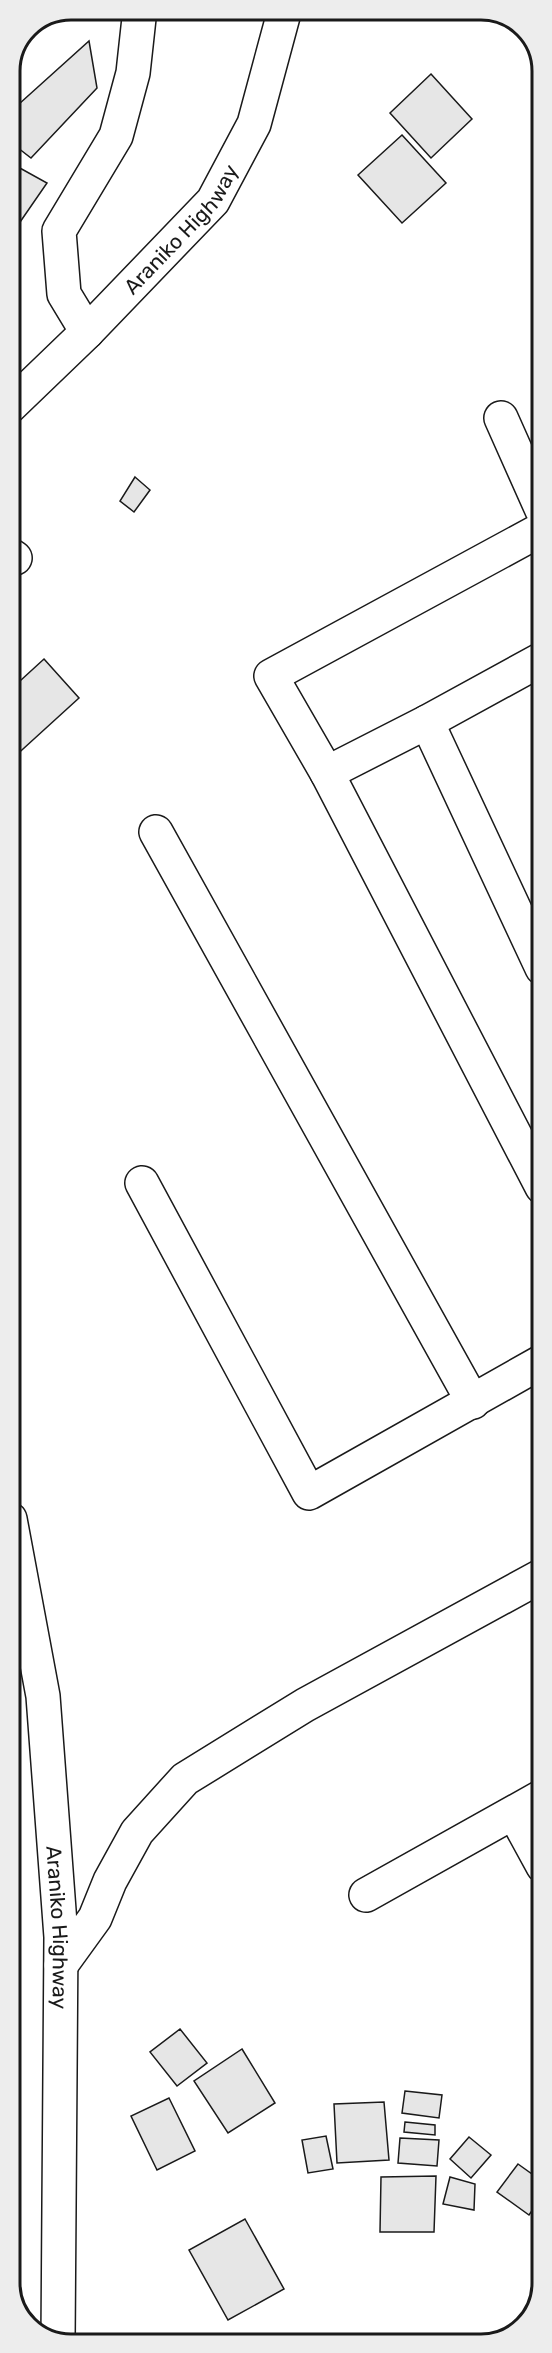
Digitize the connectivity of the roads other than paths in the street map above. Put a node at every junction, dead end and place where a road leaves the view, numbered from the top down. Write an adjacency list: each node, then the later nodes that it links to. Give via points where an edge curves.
1 (139, 20): 3 (main road, via 133,73 116,136 59,231 64,294)
2 (282, 20): 3 (main road, Araniko Highway, via 254,124 213,201)
3 (87, 332): 4 (main road, Araniko Highway)
4 (20, 396)
5 (501, 418): 6 (main road)
6 (532, 488)
7 (532, 534): 10 (main road, via 271,676)
8 (532, 664): 9 (main road)
9 (427, 722): 10 (main road); 12 (main road)
10 (327, 773): 13 (main road)
11 (156, 832): 16 (main road)
12 (532, 947)
13 (532, 1168)
14 (142, 1183): 16 (main road, via 309,1493)
15 (532, 1367): 16 (main road)
16 (473, 1402)
17 (20, 1573): 23 (main road, Araniko Highway, via 43,1696)
18 (532, 1581): 23 (main road, via 304,1706 185,1779 137,1832 95,1918)
19 (532, 1802): 20 (main road)
20 (514, 1813): 21 (main road); 22 (main road)
21 (532, 1846)
22 (366, 1895)
23 (61, 1965): 24 (main road, Araniko Highway)
24 (58, 2332)

